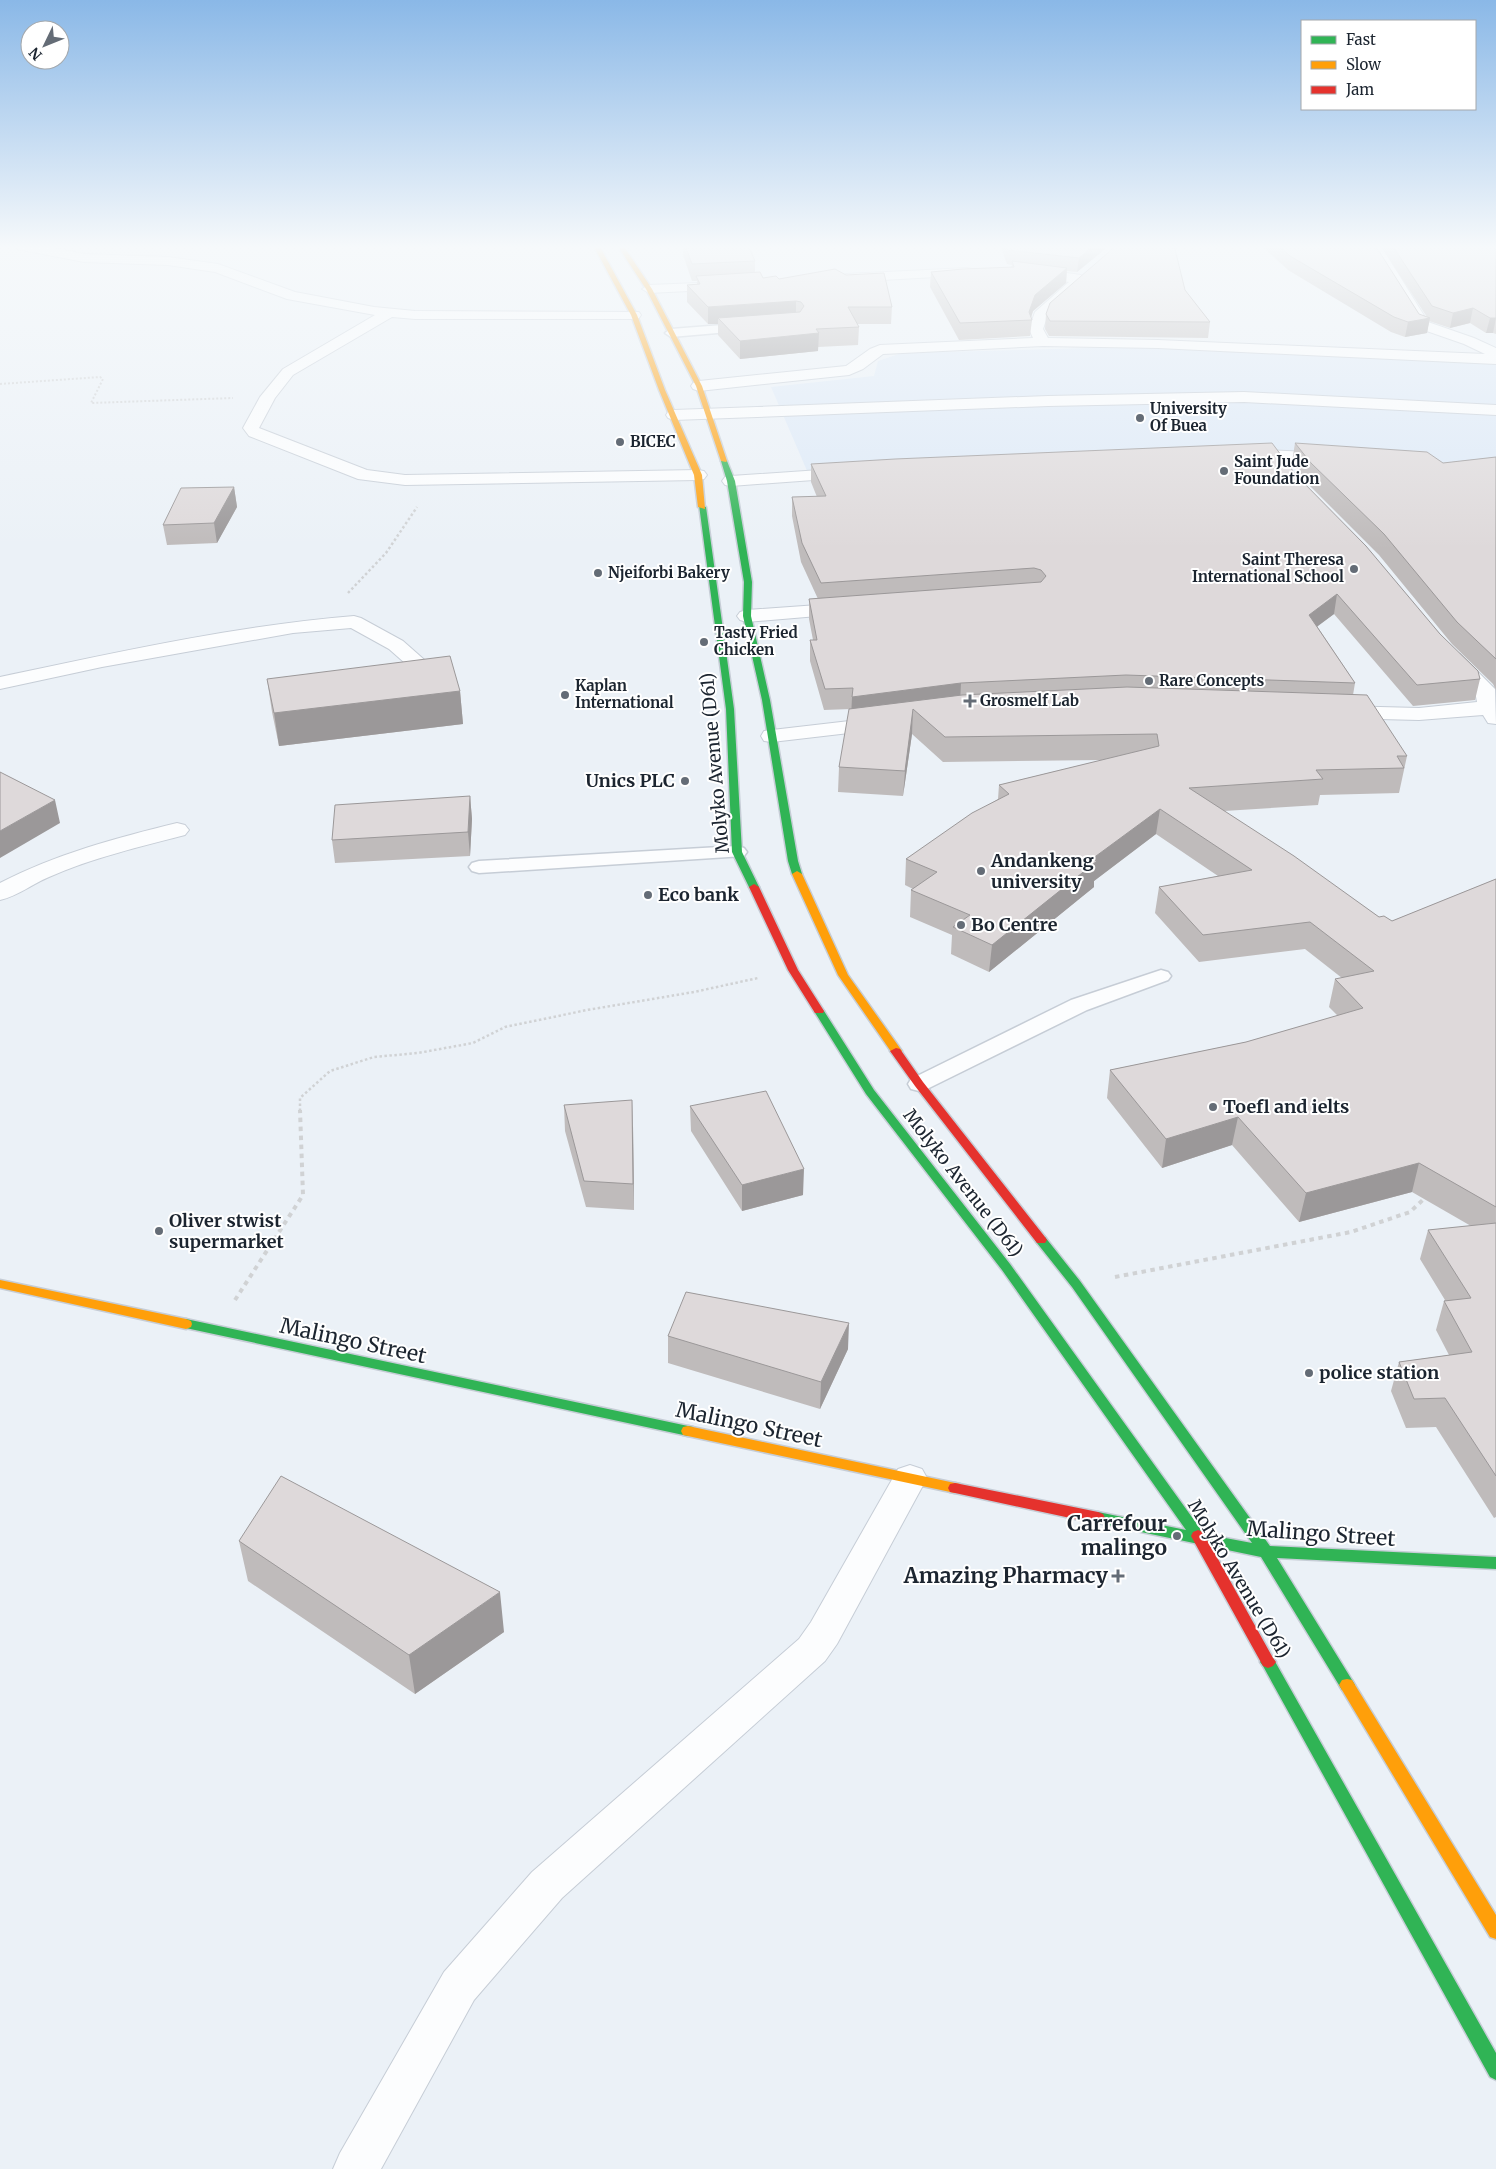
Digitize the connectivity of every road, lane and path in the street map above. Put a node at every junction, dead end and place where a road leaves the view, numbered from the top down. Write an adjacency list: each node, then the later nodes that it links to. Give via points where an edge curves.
1 (332, 346): 11 (street, via 288,372)
2 (646, 346): 14 (main road, Molyko Avenue (D61))
3 (678, 346): 10 (main road, Molyko Avenue (D61))
4 (957, 346): 10 (street, via 880,350 849,370)
5 (1208, 346): 8 (street)
6 (1479, 346): 7 (street)
7 (1496, 354)
8 (1496, 359)
9 (0, 384): 11 (path, via 100,377 103,379 91,402 94,404)
10 (698, 386): 13 (main road, Molyko Avenue (D61))
11 (268, 397): 21 (street, via 251,428 255,433 364,474)
12 (1496, 410): 13 (street, via 1244,397)
13 (708, 413): 14 (street); 22 (main road, Molyko Avenue (D61))
14 (674, 415): 20 (main road, Molyko Avenue (D61))
15 (1275, 454): 16 (street); 17 (street); 19 (street)
16 (1232, 455)
17 (1344, 459)
18 (865, 472): 22 (street)
19 (1290, 474)
20 (698, 475): 21 (street); 34 (main road, Molyko Avenue (D61), via 730,709)
21 (432, 480): 25 (path, via 394,544 376,567 346,595)
22 (731, 481): 24 (main road, Molyko Avenue (D61), via 748,582)
23 (865, 608): 24 (street)
24 (747, 616): 32 (main road, Molyko Avenue (D61))
25 (354, 622): 27 (street, via 396,645); 28 (street, via 256,633)
26 (1439, 643): 30 (street, via 1485,689)
27 (430, 675)
28 (0, 683)
29 (1320, 711): 30 (street, via 1420,714)
30 (1494, 711)
31 (903, 720): 32 (street)
32 (772, 736): 39 (main road, Molyko Avenue (D61), via 793,861 801,885 843,975)
33 (176, 830): 36 (street, via 104,849 40,872)
34 (738, 852): 35 (lane); 37 (main road, Molyko Avenue (D61))
35 (479, 867)
36 (0, 893)
37 (793, 970): 43 (path, via 506,1027 473,1043 374,1057 330,1072 300,1098 303,1195); 45 (main road, Molyko Avenue (D61), via 870,1092 1006,1267)
38 (1161, 976): 39 (lane, via 1079,1005)
39 (919, 1084): 42 (main road, Molyko Avenue (D61))
40 (1429, 1193): 42 (path, via 1410,1212 1351,1232)
41 (0, 1284): 43 (main road, Malingo Street)
42 (1076, 1284): 46 (main road, Molyko Avenue (D61))
43 (216, 1330): 44 (main road, Malingo Street)
44 (910, 1478): 45 (main road, Malingo Street); 50 (street, via 812,1650 547,1885 459,1986)
45 (1200, 1540): 46 (main road, Malingo Street); 49 (main road, Molyko Avenue (D61))
46 (1266, 1552): 47 (main road, Malingo Street); 48 (main road, Molyko Avenue (D61))
47 (1496, 1563)
48 (1496, 1931)
49 (1496, 2071)
50 (356, 2169)

